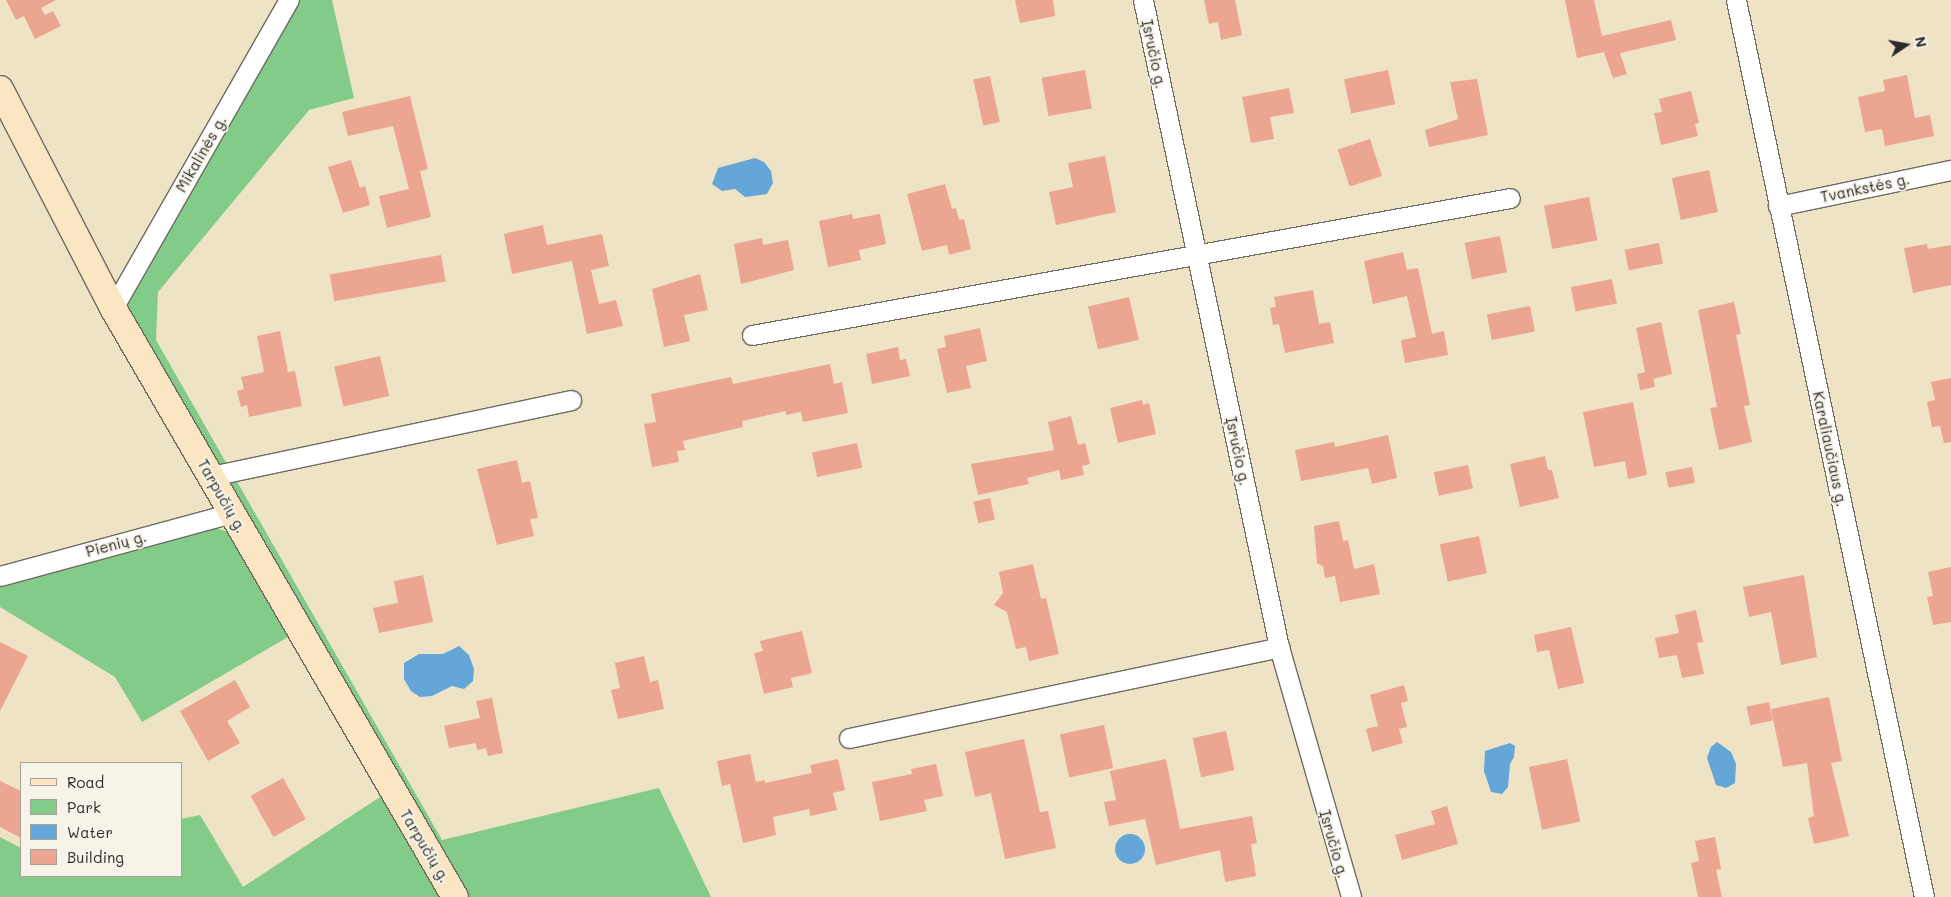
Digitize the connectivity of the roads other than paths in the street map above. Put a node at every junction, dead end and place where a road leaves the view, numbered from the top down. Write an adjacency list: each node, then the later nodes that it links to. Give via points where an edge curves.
1 (288, 0): 9 (street, Mikalinės g.)
2 (1143, 0): 8 (street, Įsručio g.)
3 (1736, 0): 7 (street, Karaliaučiaus g.)
4 (0, 89): 9 (main road, Tarpučių g.)
5 (1951, 170): 7 (street, Tvankstės g.)
6 (1510, 198): 8 (street)
7 (1778, 206): 19 (street, Karaliaučiaus g.)
8 (1196, 254): 10 (street); 15 (street, Įsručio g.)
9 (113, 308): 12 (main road, Tarpučių g.)
10 (752, 335)
11 (571, 400): 12 (street)
12 (211, 476): 13 (main road, Tarpučių g.)
13 (232, 513): 14 (street, Pienių g.); 17 (main road, Tarpučių g.)
14 (0, 576)
15 (1279, 647): 16 (street); 18 (street, Įsručio g.)
16 (848, 738)
17 (455, 897)
18 (1351, 897)
19 (1924, 897)

